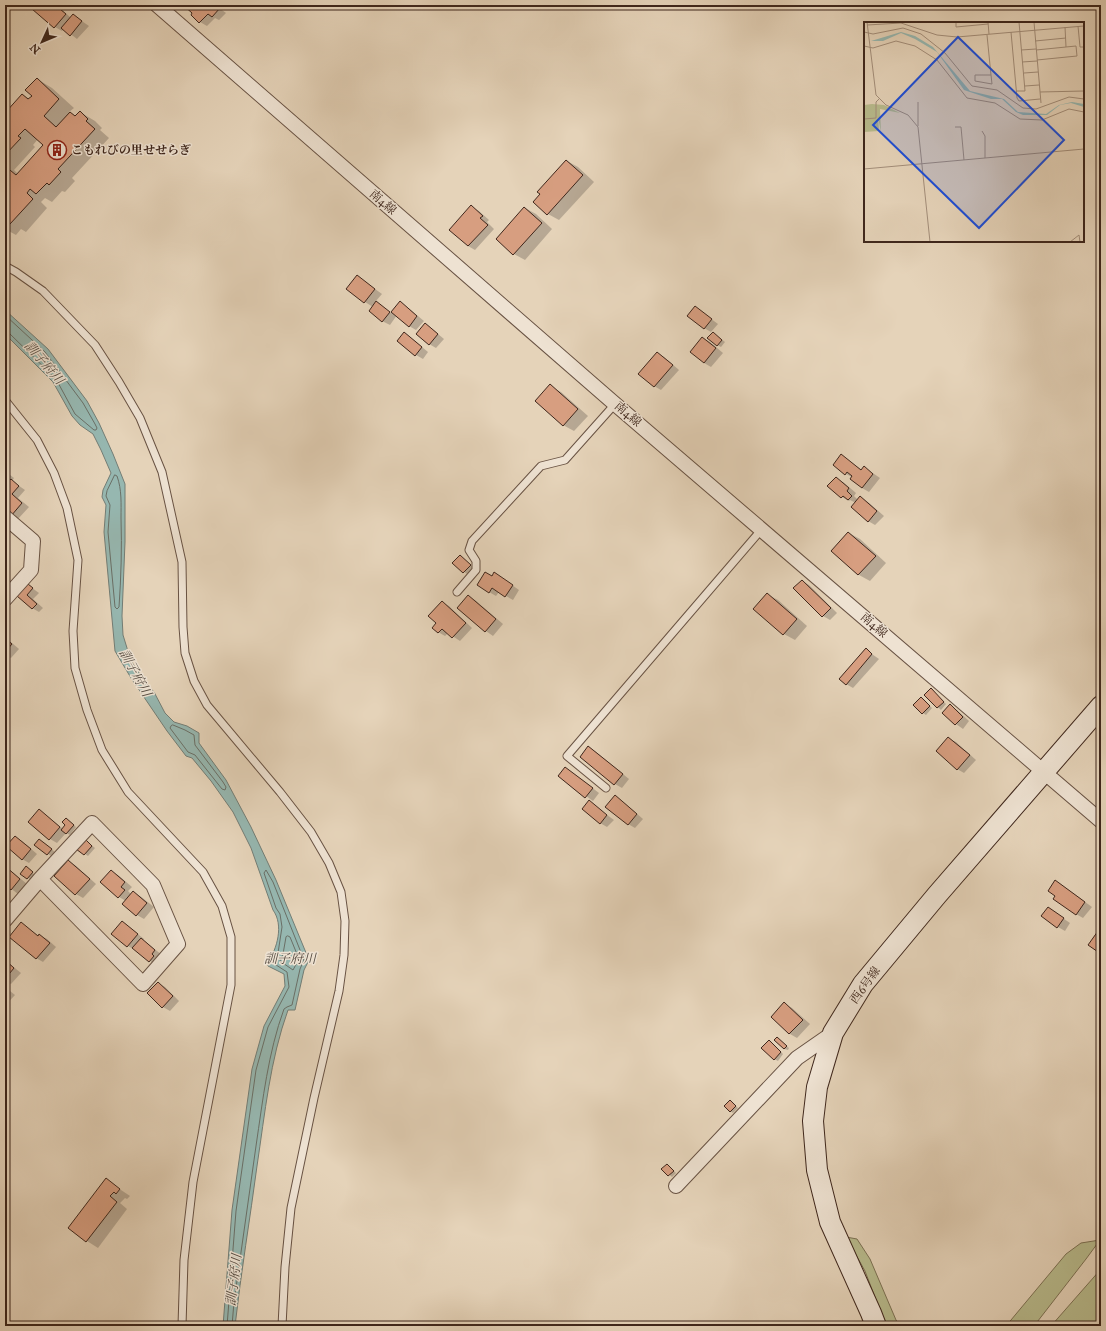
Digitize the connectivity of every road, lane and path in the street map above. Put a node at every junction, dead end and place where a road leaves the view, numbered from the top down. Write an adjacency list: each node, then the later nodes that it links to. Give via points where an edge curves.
1 (157, 5): 4 (street, 南4線)
2 (5, 266): 18 (lane, via 43,291 95,345 140,418 162,472 182,562 184,653 194,681 207,705 311,832 330,862 341,892 345,920 339,992 291,1208)
3 (5, 400): 17 (lane, via 37,440 54,473 67,508 78,560 73,631 75,668 102,750 128,792 203,872 222,906 231,937 231,985 193,1182 184,1260)
4 (615, 404): 6 (street, 南4線); 7 (lane, via 565,460 541,466 472,541 469,550 476,561 476,570)
5 (5, 517): 8 (street, via 33,541 31,570)
6 (762, 529): 10 (street, 南4線); 11 (lane, via 567,756)
7 (457, 592)
8 (5, 599)
9 (1101, 706): 10 (street, 西6号線)
10 (1044, 772): 12 (street, 南4線); 15 (street, 西6号線, via 863,984)
11 (606, 788)
12 (1101, 821)
13 (40, 878): 13 (street, via 143,984 178,944 153,885 92,823); 14 (street)
14 (5, 920)
15 (833, 1034): 16 (street, via 797,1058); 19 (street, 西6号線, via 817,1087 813,1121 817,1170 830,1222)
16 (676, 1186)
17 (182, 1326)
18 (282, 1326)
19 (876, 1326)

